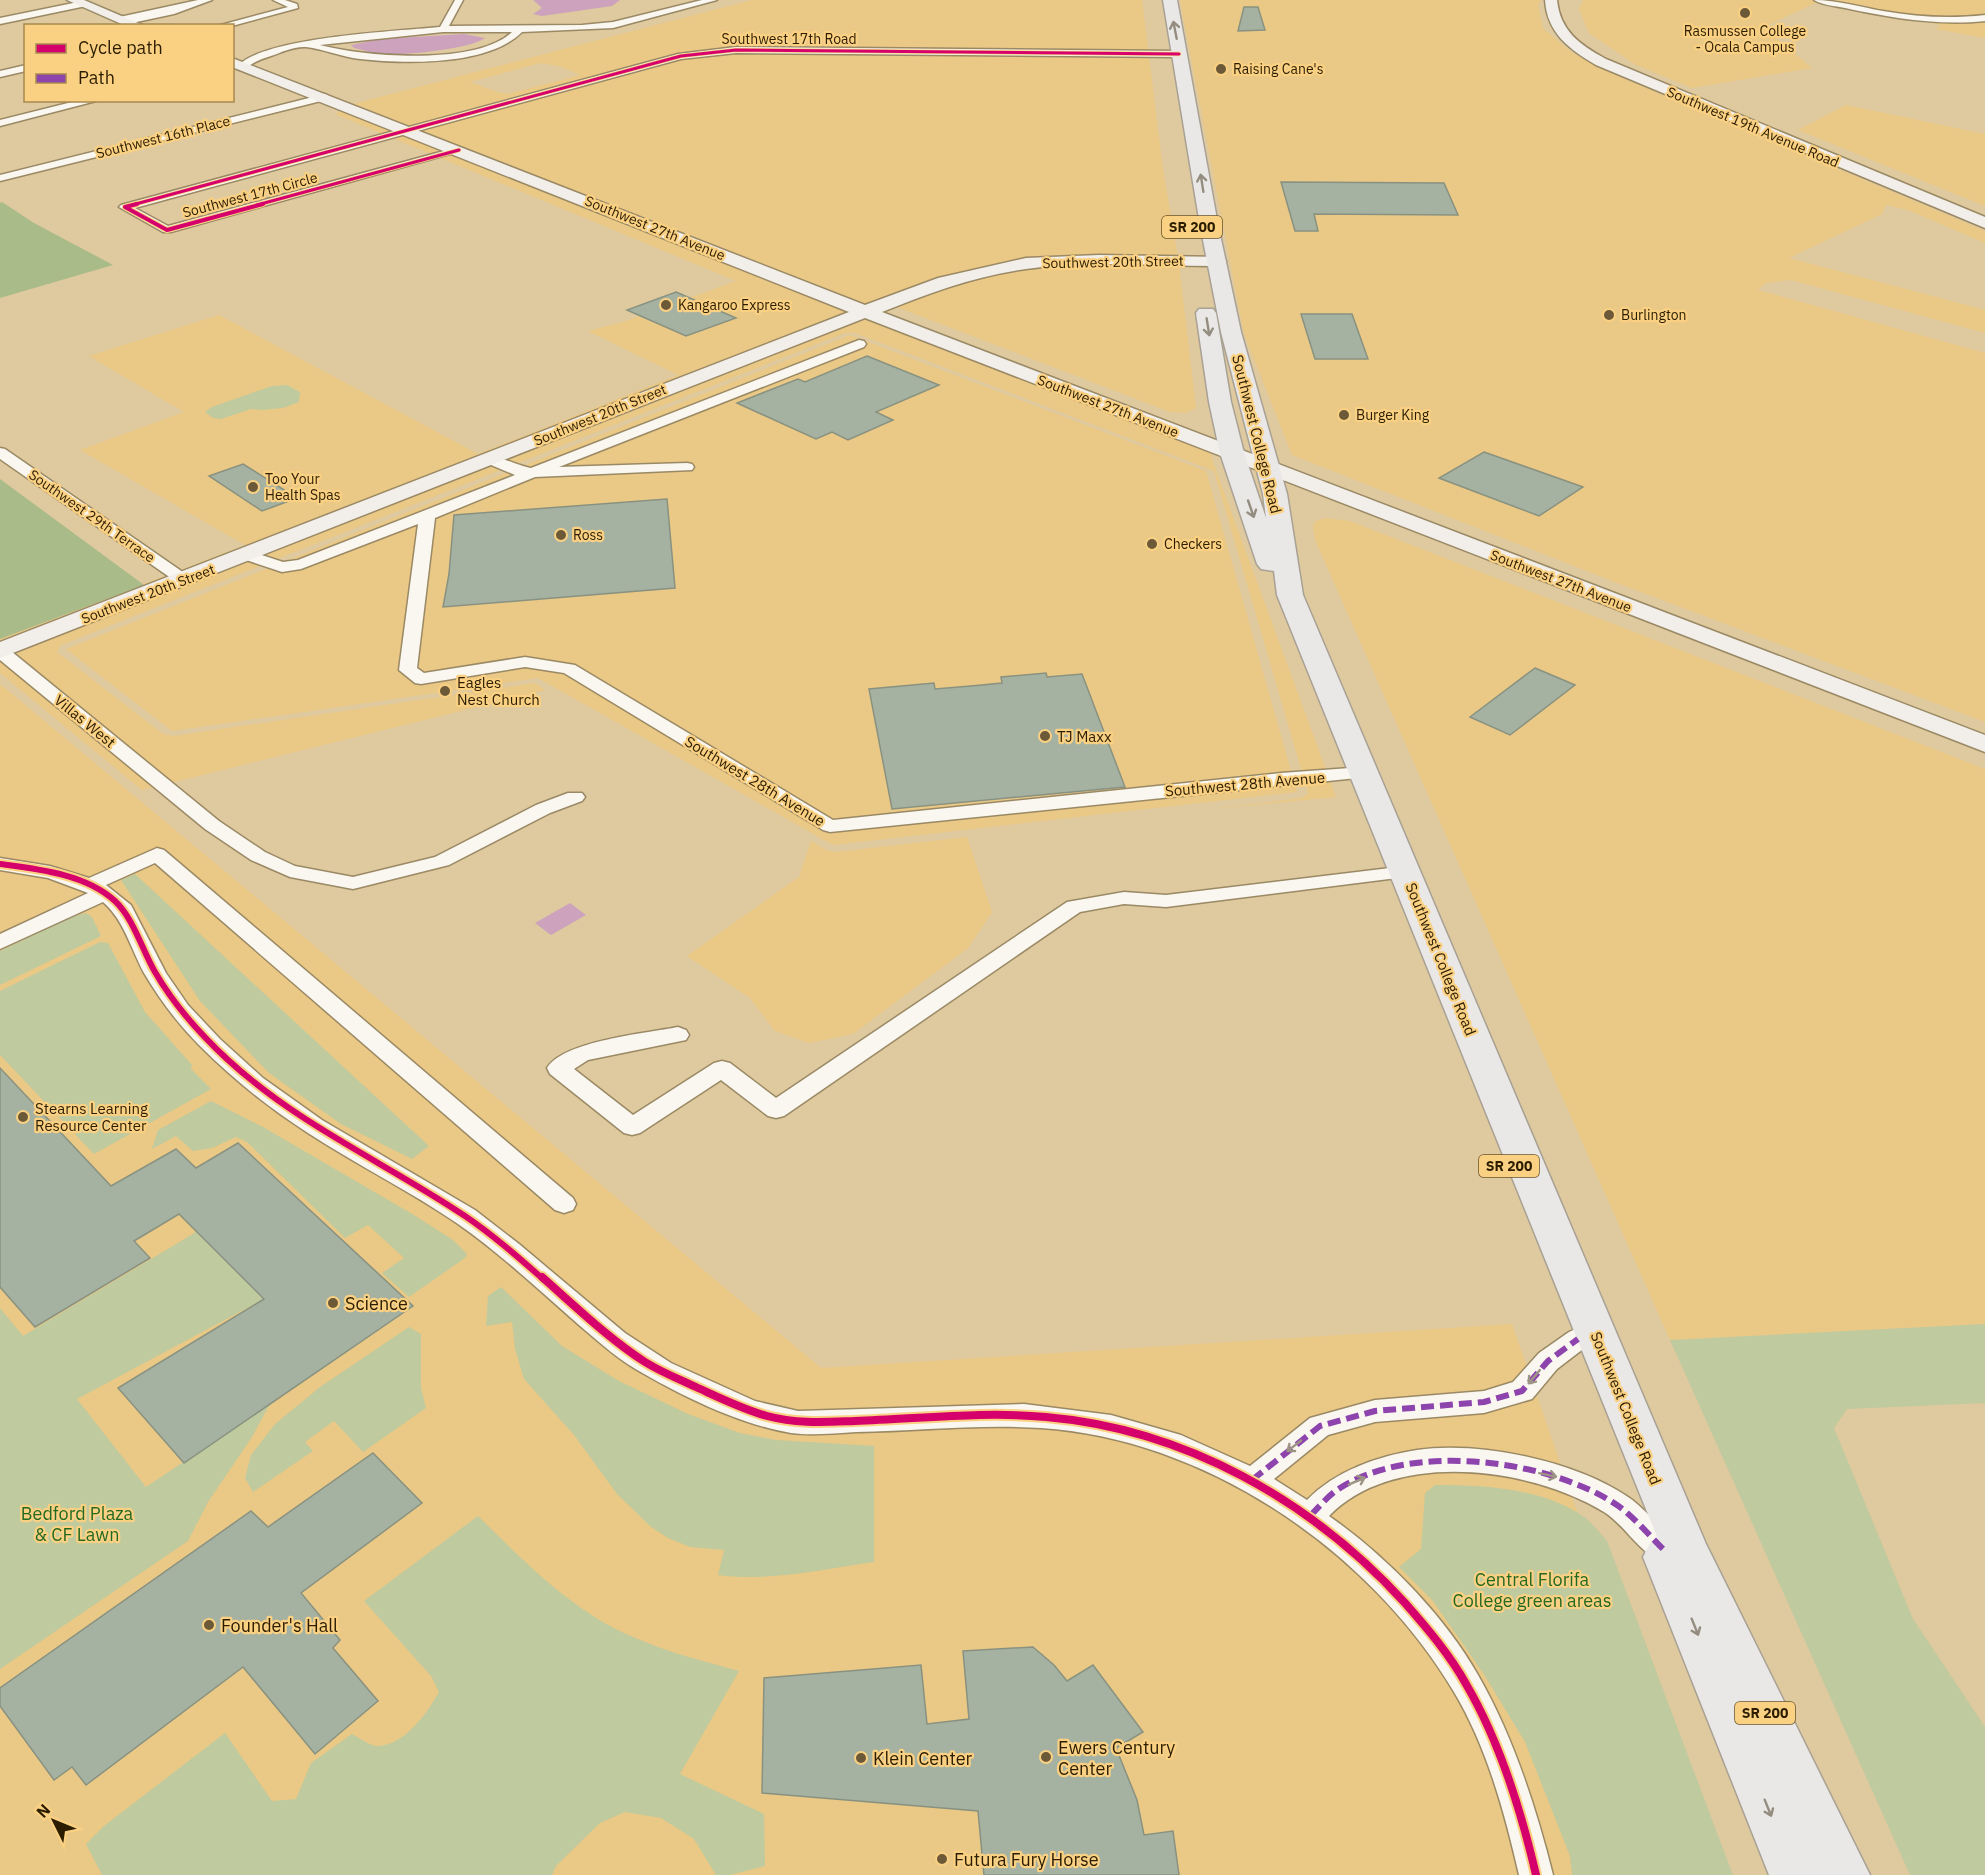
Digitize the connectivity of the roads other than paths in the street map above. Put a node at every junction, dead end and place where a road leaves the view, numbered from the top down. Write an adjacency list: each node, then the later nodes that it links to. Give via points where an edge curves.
1 (170, 0): 11 (street)
2 (208, 0): 14 (street)
3 (277, 0): 16 (street, via 294,8)
4 (459, 0): 17 (street)
5 (713, 0): 18 (street, via 613,25)
6 (1156, 0): 22 (main road, Southwest College Road / SR 200)
7 (1170, 0): 22 (main road, Southwest College Road / SR 200, one-way to 7)
8 (1551, 0): 33 (main road, Southwest 19th Avenue Road, via 1554,24 1594,58)
9 (1818, 0): 12 (street, via 1927,19)
10 (78, 2): 13 (street); 14 (main road)
11 (137, 7)
12 (1985, 18)
13 (0, 21)
14 (128, 21)
15 (1572, 21): 32 (main road, Southwest 19th Avenue Road, via 1583,37 1634,69)
16 (229, 24)
17 (443, 29): 18 (street); 19 (street)
18 (520, 29): 19 (street, via 495,46 414,59 367,57)
19 (304, 45): 20 (street); 21 (street)
20 (269, 52): 21 (street); 23 (street)
21 (286, 54): 23 (street)
22 (1172, 54): 29 (street, Southwest 17th Road, via 708,52); 34 (main road, Southwest College Road / SR 200)
23 (236, 65): 26 (main road, Southwest 27th Avenue)
24 (24, 68): 25 (street)
25 (0, 74)
26 (325, 97): 29 (main road, Southwest 27th Avenue); 31 (street, Southwest 16th Place)
27 (87, 102): 28 (street)
28 (0, 123)
29 (408, 130): 30 (main road, Southwest 27th Avenue); 30 (street, Southwest 17th Circle, via 125,207 167,230)
30 (459, 150): 35 (main road, Southwest 27th Avenue)
31 (0, 178)
32 (1985, 211)
33 (1985, 223)
34 (1208, 261): 35 (main road, Southwest 20th Street, via 1059,261 1016,265 969,274); 38 (main road, Southwest College Road / SR 200, one-way to 38, via 1202,290); 41 (main road, Southwest College Road / SR 200)
35 (866, 311): 38 (main road, Southwest 27th Avenue); 39 (main road, Southwest 20th Street)
36 (858, 344): 42 (street)
37 (0, 452): 45 (street, Southwest 29th Terrace)
38 (1232, 453): 41 (main road, Southwest 27th Avenue); 48 (main road, Southwest College Road / SR 200, one-way to 48, via 1296,640)
39 (489, 459): 42 (street, via 513,470); 44 (main road, Southwest 20th Street)
40 (687, 467): 42 (street)
41 (1266, 467): 47 (main road, Southwest 27th Avenue); 62 (main road, Southwest College Road / SR 200, via 1275,494 1290,595 1686,1551)
42 (532, 473): 43 (street)
43 (427, 516): 44 (street, via 301,564 282,567); 48 (street, Southwest 28th Avenue, via 408,670 421,679 525,662 569,669 830,826)
44 (246, 555): 45 (main road, Southwest 20th Street)
45 (184, 580): 46 (main road, Southwest 20th Street)
46 (0, 651): 49 (street, Villas West, via 212,825 258,856 290,871 353,883 442,861 543,809)
47 (1985, 744)
48 (1350, 774): 51 (main road, Southwest College Road / SR 200)
49 (575, 797)
50 (0, 864): 52 (street, via 32,869)
51 (1390, 874): 54 (street, via 1166,901 1124,898 1074,907 776,1110 722,1069 632,1127 558,1068 582,1053); 56 (main road, Southwest College Road / SR 200)
52 (98, 889): 53 (street); 55 (street, via 157,854); 57 (street, via 124,910 167,993 231,1063 285,1109 321,1133 471,1221 642,1360 735,1406 793,1422 1049,1417 1141,1433)
53 (0, 942)
54 (678, 1035)
55 (564, 1204)
56 (1578, 1339): 57 (street, one-way to 57, via 1548,1361 1522,1391 1484,1402 1375,1412 1320,1426); 59 (main road, Southwest College Road / SR 200)
57 (1252, 1480): 58 (street)
58 (1311, 1515): 59 (street, one-way to 59, via 1338,1490 1368,1476 1422,1461 1486,1462 1558,1477 1617,1505); 60 (street, via 1391,1585 1465,1681 1512,1789)
59 (1663, 1549): 61 (main road, Southwest College Road / SR 200, one-way to 61)
60 (1536, 1875)
61 (1795, 1875)
62 (1844, 1875)

